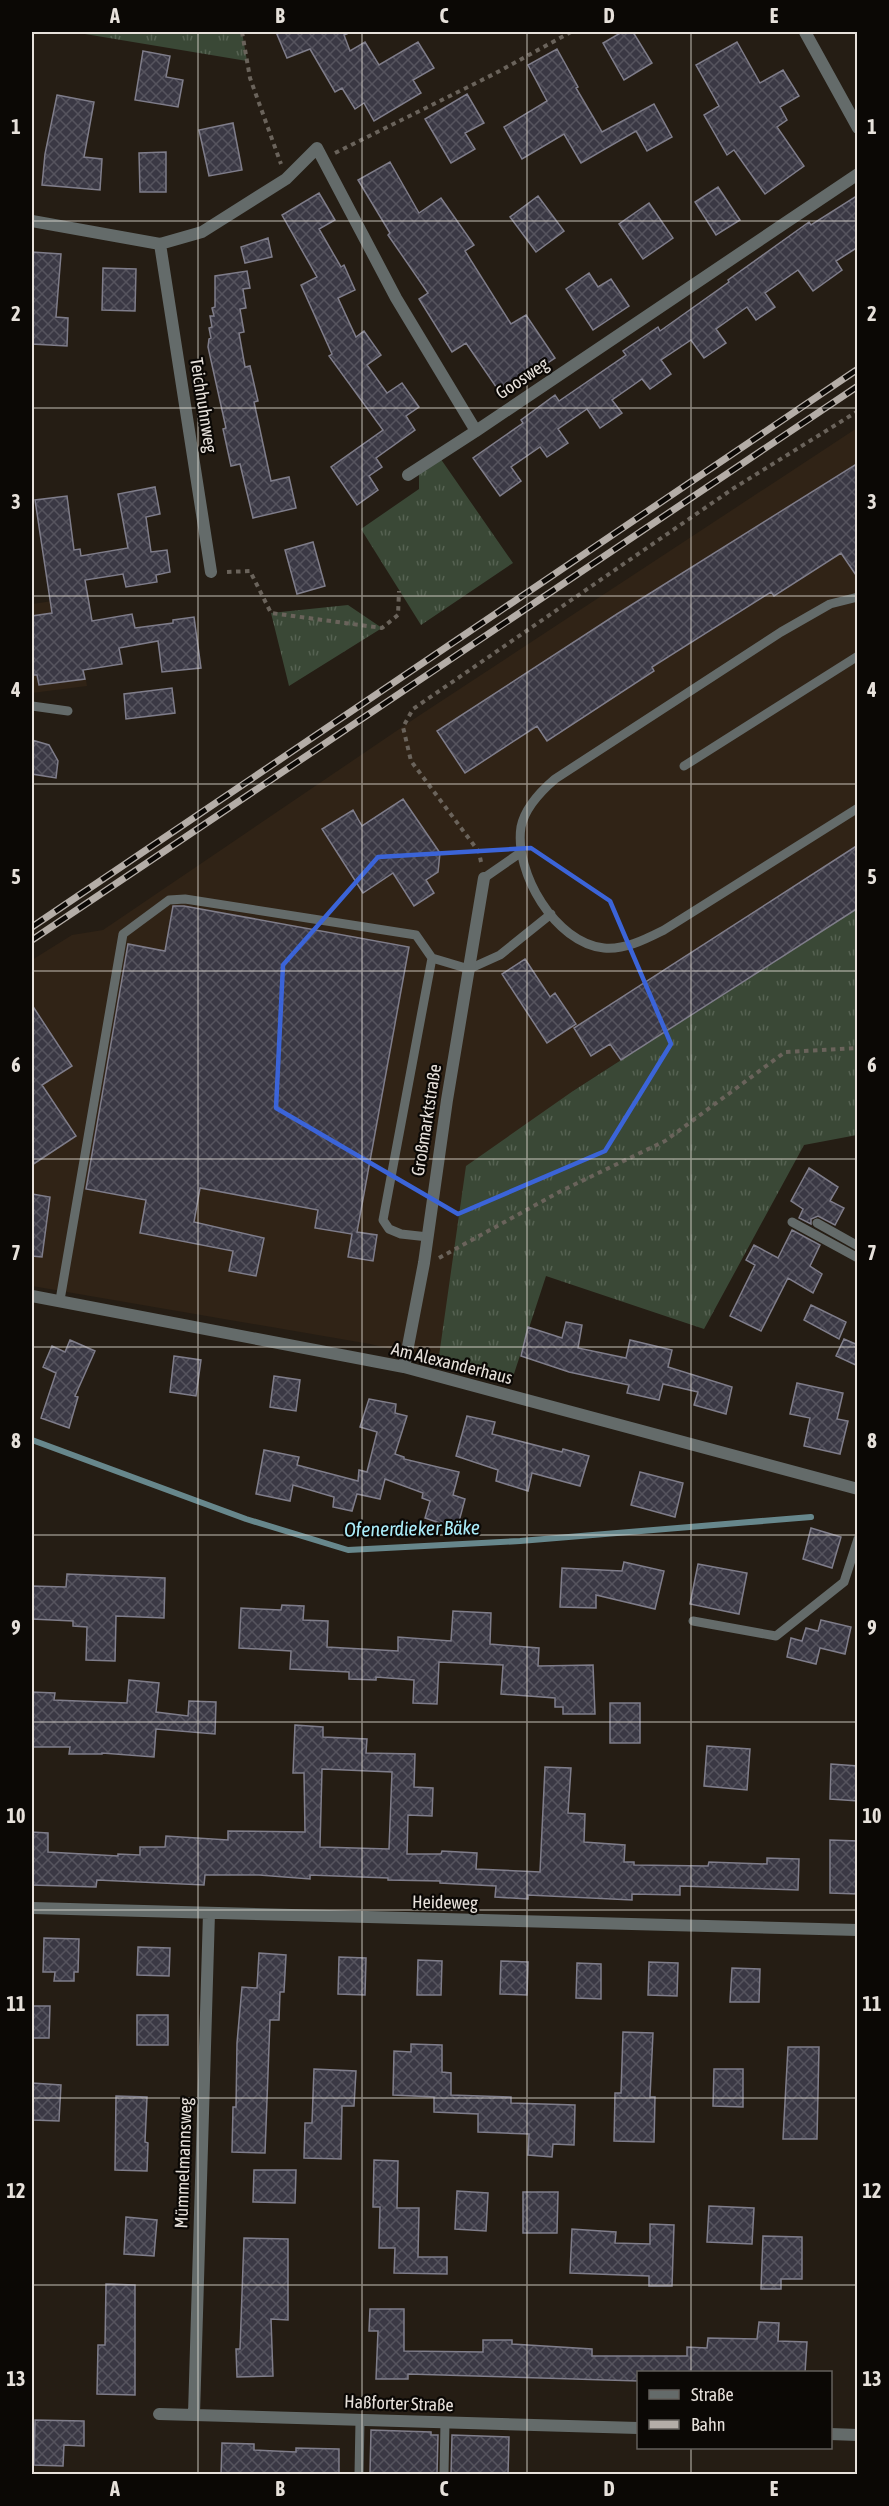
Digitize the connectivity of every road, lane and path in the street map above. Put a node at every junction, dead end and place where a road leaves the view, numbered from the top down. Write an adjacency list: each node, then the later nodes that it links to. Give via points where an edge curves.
1 (242, 32): 7 (path, via 250,78)
2 (571, 32): 5 (path, via 335,153)
3 (805, 32): 4 (street)
4 (858, 128)
5 (317, 148): 7 (street); 11 (street, via 396,298)
6 (858, 174): 11 (street, Goosweg)
7 (286, 179): 9 (street, via 202,232)
8 (32, 221): 9 (street)
9 (160, 244): 13 (street, Teichhuhnweg)
10 (858, 411): 22 (path, via 734,488 413,709 403,727 411,761 479,852)
11 (476, 431): 12 (street, Goosweg)
12 (408, 475)
13 (211, 572): 14 (path, via 250,571 271,613 382,628 398,615)
14 (399, 591)
15 (858, 597): 21 (lane, via 830,604 781,632 555,779 536,796 521,825)
16 (858, 656): 19 (lane)
17 (32, 706): 18 (lane)
18 (68, 711)
19 (684, 766)
20 (858, 808): 23 (lane, via 664,930 633,945 604,948 574,938)
21 (520, 853): 22 (lane); 23 (lane, via 530,885)
22 (484, 878): 25 (street, Großmarktstraße)
23 (551, 914): 25 (lane, via 500,955)
24 (432, 958): 25 (lane); 29 (lane, via 383,1220 389,1230); 34 (lane, via 416,935 185,899 169,900 123,934)
25 (469, 969): 29 (street, Großmarktstraße)
26 (858, 1048): 32 (path, via 785,1052 666,1141 561,1191 446,1256)
27 (792, 1222): 31 (lane)
28 (816, 1223): 30 (lane)
29 (428, 1237): 32 (street, Großmarktstraße)
30 (858, 1246)
31 (858, 1258)
32 (424, 1263): 35 (street, Großmarktstraße)
33 (32, 1296): 34 (street, Am Alexanderhaus)
34 (60, 1300): 35 (street, Am Alexanderhaus)
35 (404, 1367): 36 (street, Am Alexanderhaus)
36 (858, 1489)
37 (858, 1539): 38 (lane, via 844,1581 776,1636)
38 (693, 1621)
39 (32, 1908): 40 (street, Heideweg)
40 (209, 1913): 41 (street, Heideweg); 43 (street, Mümmelmannsweg)
41 (858, 1930)
42 (159, 2414): 43 (street, Haßforter Straße)
43 (194, 2414): 44 (street, Haßforter Straße)
44 (360, 2420): 45 (street, Haßforter Straße); 49 (lane)
45 (445, 2422): 46 (street, Haßforter Straße); 50 (lane)
46 (637, 2428)
47 (832, 2434): 48 (street)
48 (858, 2435)
49 (359, 2475)
50 (444, 2475)

